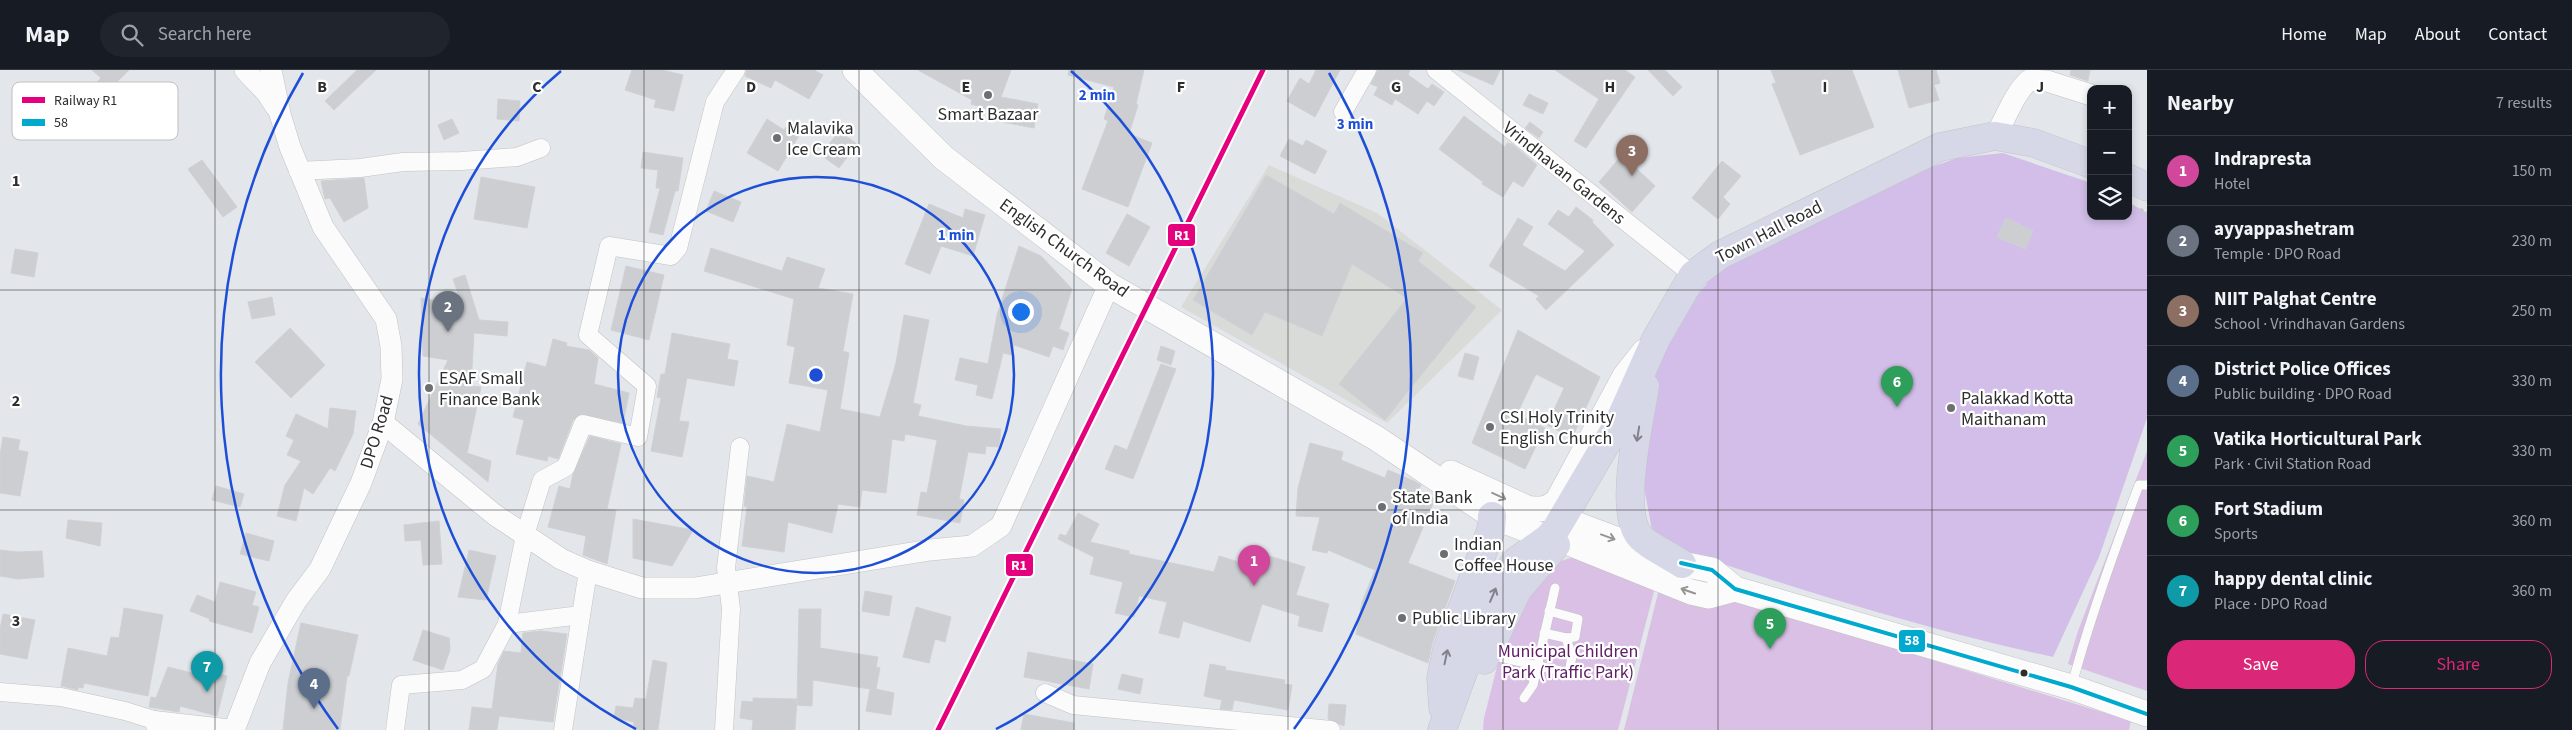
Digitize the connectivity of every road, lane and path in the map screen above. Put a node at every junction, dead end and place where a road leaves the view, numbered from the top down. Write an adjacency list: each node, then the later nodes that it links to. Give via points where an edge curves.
1 (245, 70): 9 (street, via 267,93)
2 (271, 70): 9 (street, DPO Road)
3 (736, 70): 25 (street, via 715,102 678,248 671,256 609,246 588,335 647,386 638,437 583,424 566,467 542,480)
4 (855, 70): 17 (main road, English Church Road, via 944,158)
5 (1367, 70): 8 (street)
6 (1436, 70): 16 (street, Vrindhavan Gardens)
7 (2087, 94): 10 (street, via 2047,81 2029,80 2018,91)
8 (1343, 112)
9 (280, 114): 13 (street, DPO Road)
10 (1995, 136): 12 (main road, Town Hall Road, via 2034,143); 16 (main road, Town Hall Road, via 1940,147 1720,255)
11 (541, 148): 13 (street, via 517,157 404,162)
12 (2087, 163)
13 (298, 172): 19 (street, DPO Road, via 323,228 386,319 392,379)
14 (2132, 180): 15 (main road)
15 (2147, 187)
16 (1693, 275): 18 (main road, Town Hall Road)
17 (1117, 290): 20 (main road, English Church Road); 30 (street, via 1001,526 972,546 930,550)
18 (1656, 339): 20 (main road, English Church Road, one-way to 18, via 1527,508 1550,508 1558,500 1625,376); 24 (main road, Town Hall Road, via 1619,422); 26 (main road, one-way to 26, via 1635,451 1630,514 1638,535)
19 (383, 423): 25 (street); 45 (street, DPO Road, via 361,483 320,569 296,601 260,663)
20 (1376, 438): 23 (main road, English Church Road)
21 (740, 447): 30 (street, via 726,568)
22 (2147, 485): 38 (lane, via 2139,485 2122,529)
23 (1492, 516): 24 (main road, English Church Road); 44 (main road, one-way to 23, via 1441,678 1447,649 1491,530)
24 (1557, 532): 26 (main road, one-way to 26); 29 (main road, one-way to 24, via 1709,596 1691,592); 36 (main road, via 1518,589); 44 (main road, one-way to 24, via 1498,585 1516,561)
25 (524, 544): 27 (street, via 561,559); 33 (street)
26 (1682, 564): 29 (main road, via 1712,570)
27 (586, 581): 30 (street, via 642,588 696,588); 32 (street)
28 (1555, 588): 31 (lane)
29 (1735, 589): 38 (main road)
30 (729, 594): 48 (street)
31 (1549, 611): 34 (lane); 35 (lane, via 1578,619 1575,636)
32 (581, 615): 33 (street); 47 (street)
33 (507, 624): 46 (street, via 484,669 462,680 401,685)
34 (1544, 633): 35 (lane); 37 (lane)
35 (1566, 638): 37 (lane, via 1572,656 1569,673)
36 (1488, 654): 37 (lane); 44 (main road)
37 (1536, 664): 41 (lane, via 1533,684)
38 (2071, 687): 42 (main road)
39 (0, 692): 43 (street, via 61,697 125,711)
40 (1045, 693): 49 (street, via 1073,705)
41 (1524, 698)
42 (2147, 714)
43 (155, 725): 45 (street)
44 (1443, 726)
45 (234, 730)
46 (395, 730)
47 (563, 730)
48 (724, 730)
49 (1331, 730)

